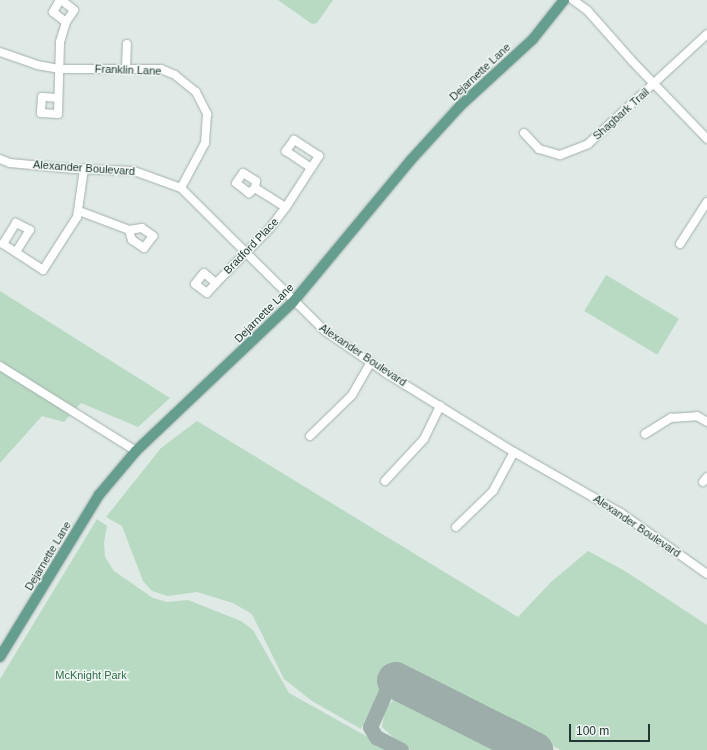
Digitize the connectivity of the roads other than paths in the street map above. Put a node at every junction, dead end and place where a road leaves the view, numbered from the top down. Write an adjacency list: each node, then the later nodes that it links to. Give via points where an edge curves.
1 (60, 0): 4 (street, via 53,12); 4 (street, via 74,10)
2 (564, 0): 27 (main road, Dejarnette Lane, via 533,39 460,106 410,161)
3 (573, 0): 10 (street, via 587,10)
4 (66, 22): 8 (street, via 60,42)
5 (707, 34): 10 (street, Shagbark Trail)
6 (127, 44): 9 (street)
7 (0, 52): 8 (street, Franklin Lane, via 37,66)
8 (59, 69): 9 (street, Franklin Lane); 11 (street)
9 (126, 69): 17 (street, Franklin Lane, via 161,69 175,75 196,92 207,114 206,143)
10 (655, 84): 12 (street, Shagbark Trail, via 588,144 560,155 539,149); 13 (street)
11 (58, 98)
12 (524, 133)
13 (707, 139)
14 (0, 159): 16 (street, Alexander Boulevard, via 10,163)
15 (311, 168): 20 (street, Bradford Place)
16 (84, 169): 17 (street, Alexander Boulevard, via 134,171); 21 (street)
17 (181, 188): 25 (street, Alexander Boulevard)
18 (255, 188): 20 (street)
19 (707, 202): 23 (street)
20 (286, 207): 25 (street, Bradford Place, via 270,228)
21 (79, 212): 22 (street); 24 (street, via 58,250 43,270)
22 (129, 230)
23 (680, 244)
24 (16, 252)
25 (244, 252): 26 (street, Bradford Place); 27 (street, Alexander Boulevard)
26 (216, 282)
27 (293, 302): 28 (street, Alexander Boulevard, via 325,331); 34 (main road, Dejarnette Lane)
28 (371, 362): 30 (street, Alexander Boulevard); 33 (street, via 352,395)
29 (0, 366): 34 (street)
30 (440, 406): 35 (street, Alexander Boulevard); 36 (street, via 424,439)
31 (707, 422): 32 (street, via 697,416 671,418)
32 (644, 434)
33 (310, 436)
34 (136, 451): 39 (main road, Dejarnette Lane, via 99,495)
35 (514, 452): 37 (street, via 492,491); 38 (street, Alexander Boulevard, via 621,513)
36 (385, 481)
37 (456, 527)
38 (707, 574)
39 (0, 657)

